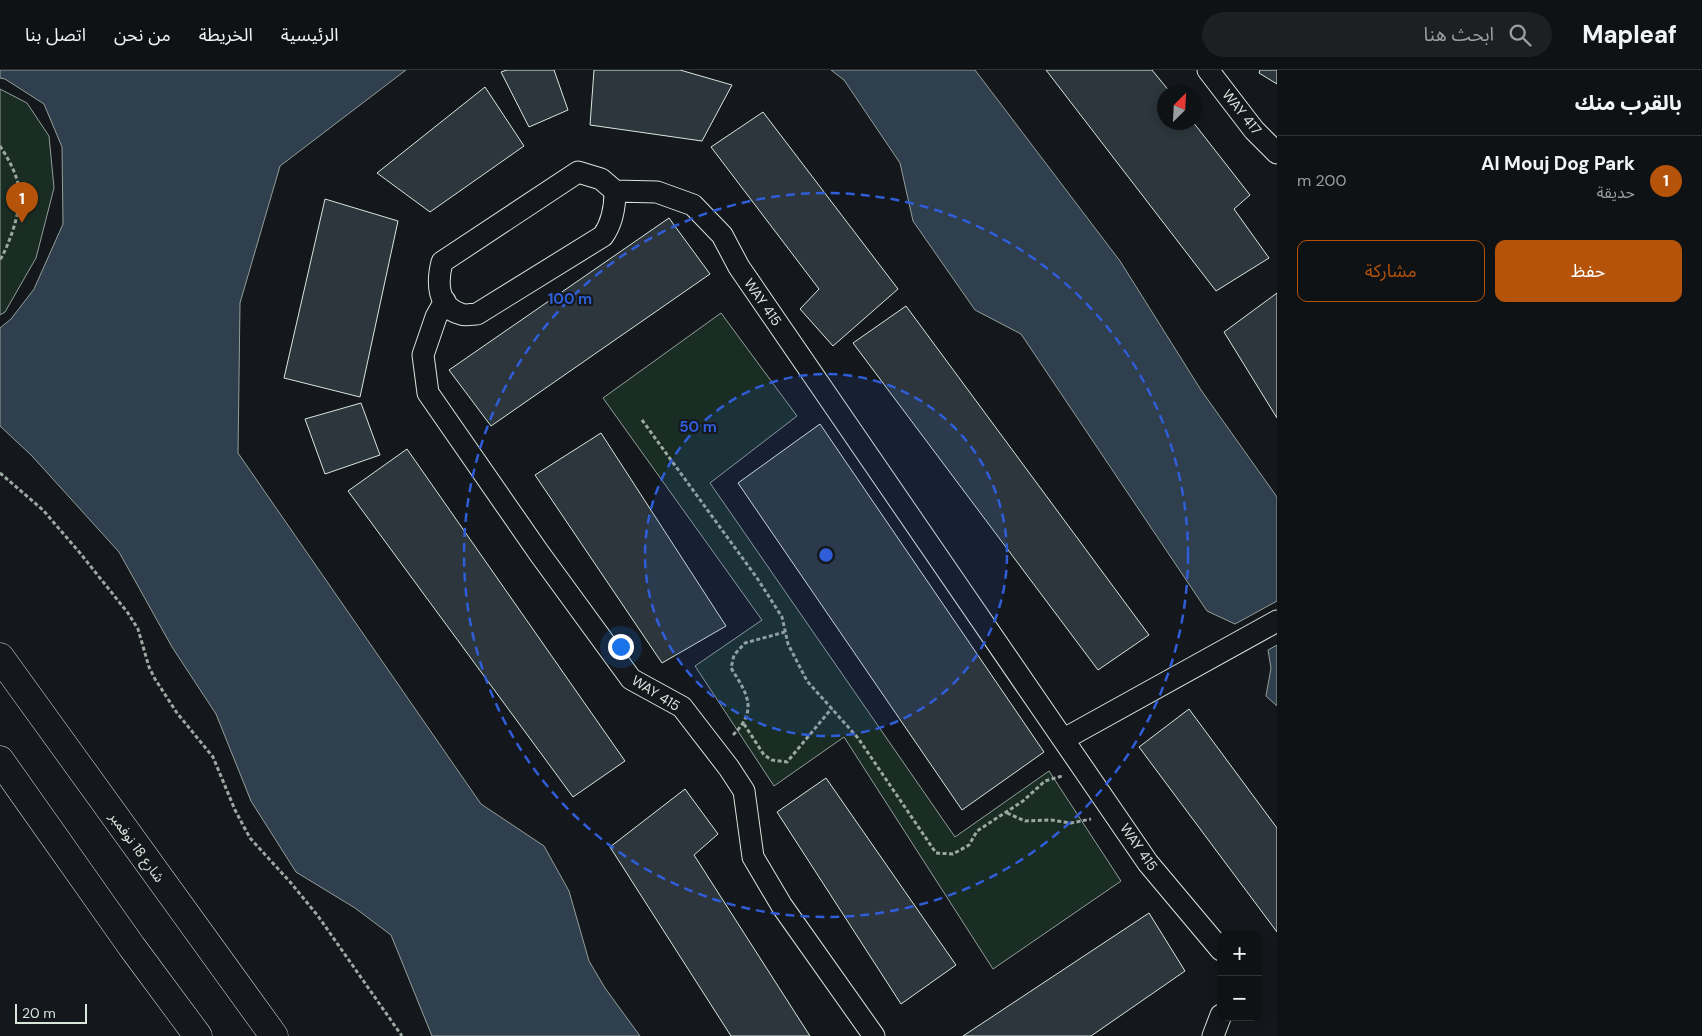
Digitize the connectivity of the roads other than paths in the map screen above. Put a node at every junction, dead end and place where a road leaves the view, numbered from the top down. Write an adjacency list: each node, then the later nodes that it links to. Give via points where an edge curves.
1 (1208, 70): 2 (street, WAY 417, via 1254,130)
2 (1277, 153)
3 (615, 191): 4 (street, via 613,214 603,236 477,314 462,315 450,309); 4 (street, via 601,179 578,172 442,262 438,278); 7 (street, WAY 415, via 657,192 693,205 722,235 739,267)
4 (445, 302): 13 (street, WAY 415, via 436,317 423,355 428,393 630,679 682,707 717,752 744,791 753,857 782,906)
5 (1277, 621): 7 (street)
6 (0, 657): 12 (main road, شارع 18 نوفمبر)
7 (1064, 739): 9 (street, WAY 415, via 1148,863)
8 (0, 760): 11 (main road)
9 (1217, 945)
10 (1219, 1021): 14 (street)
11 (198, 1036)
12 (274, 1036)
13 (874, 1036)
14 (1213, 1036)

